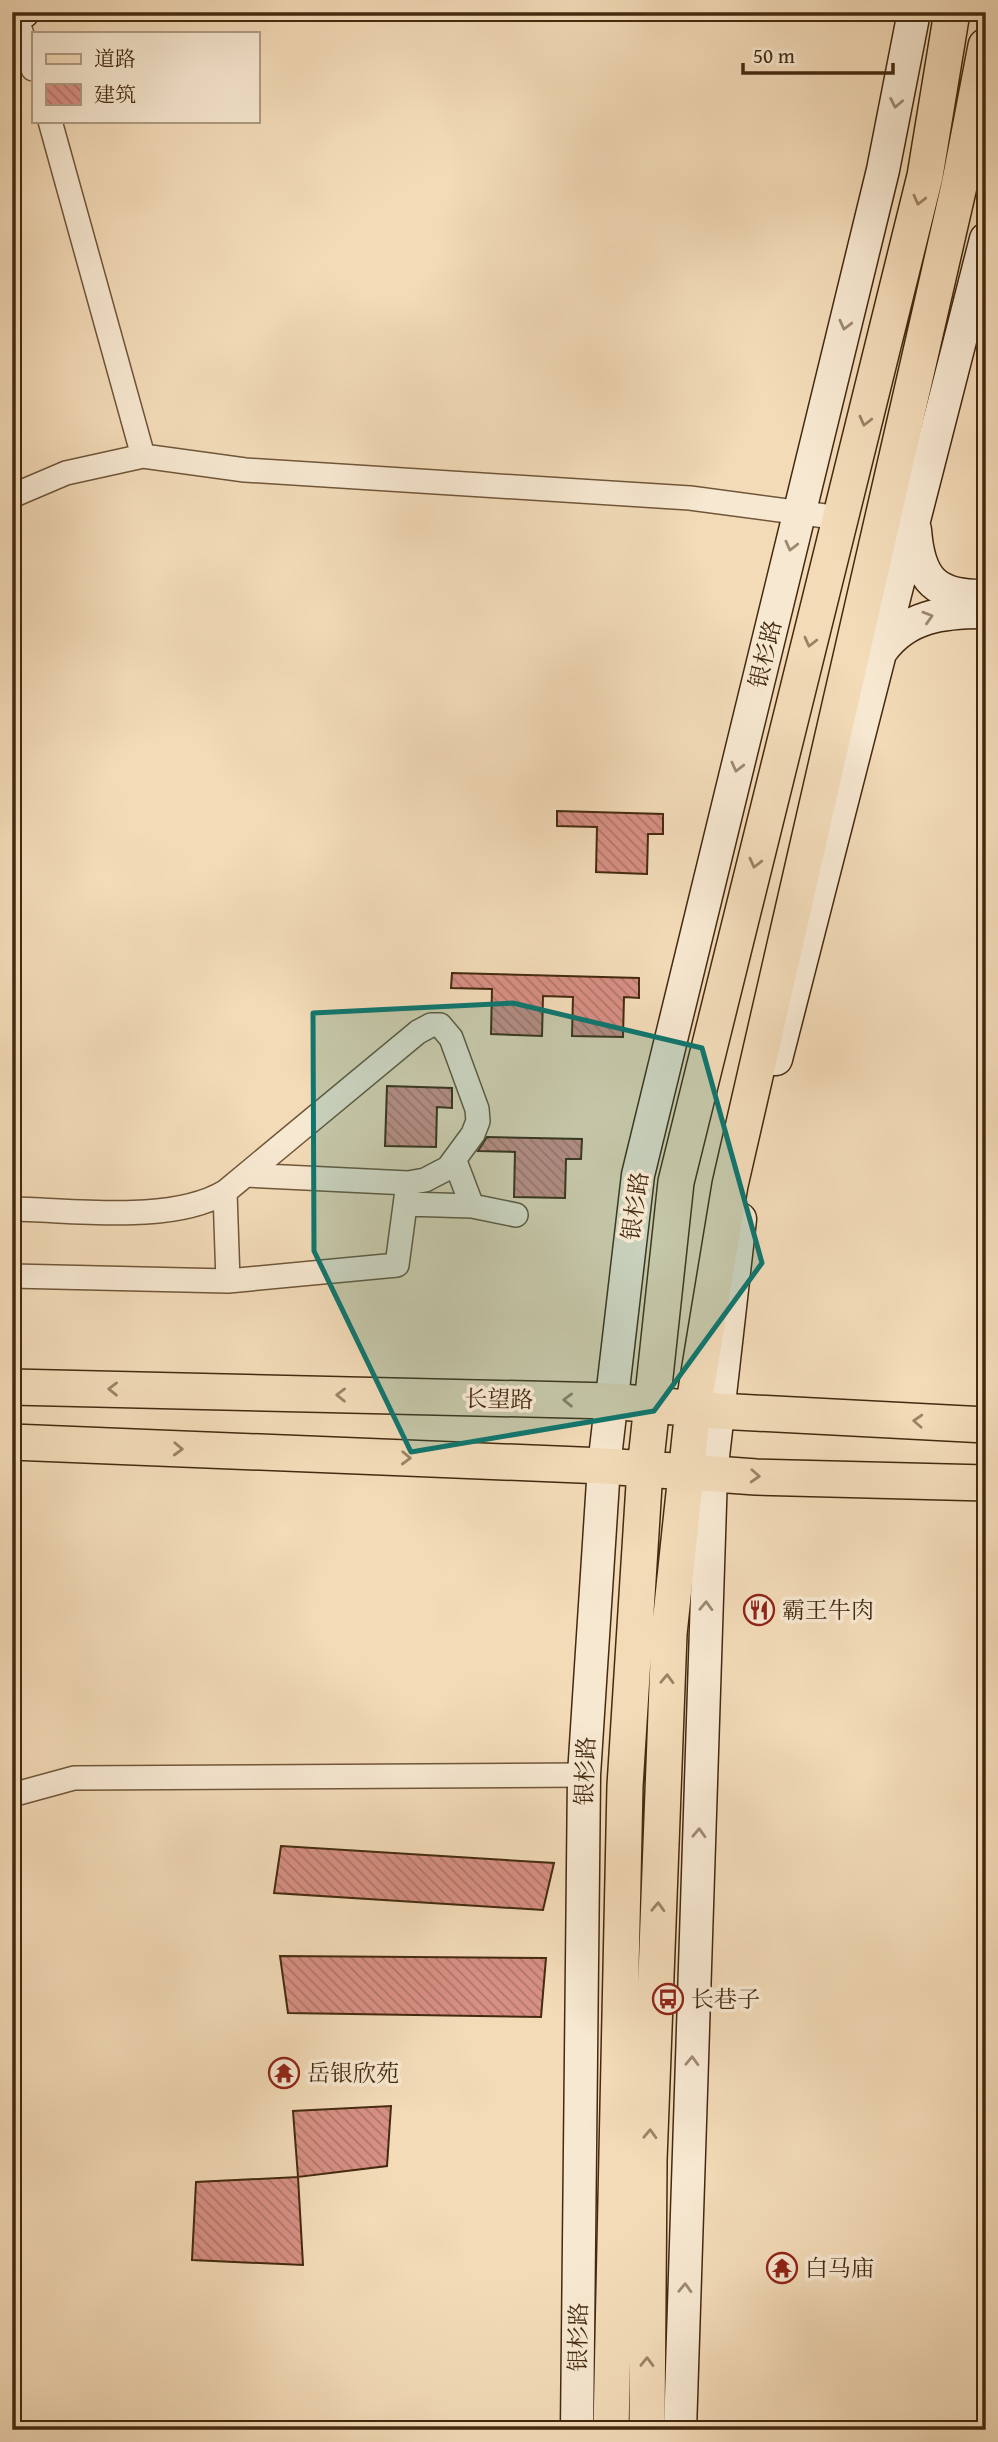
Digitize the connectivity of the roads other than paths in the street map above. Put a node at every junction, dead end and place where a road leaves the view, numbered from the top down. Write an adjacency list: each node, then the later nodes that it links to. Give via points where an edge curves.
1 (914, 12): 10 (street, 银杉路, one-way to 10, via 883,170)
2 (952, 12): 11 (main road, 银杉路, one-way to 11, via 925,176)
3 (17, 15): 5 (street)
4 (986, 46): 28 (main road, via 956,200 730,1185)
5 (32, 65)
6 (50, 122): 8 (street)
7 (984, 258): 12 (street)
8 (143, 456): 9 (street, via 65,473); 10 (street, via 246,470 691,498)
9 (12, 496)
10 (799, 513): 11 (street); 26 (street, 银杉路, one-way to 26, via 638,1175)
11 (841, 518): 27 (main road, 银杉路, one-way to 27, via 677,1182)
12 (915, 524): 13 (street, via 918,557 933,584 948,594); 15 (street)
13 (986, 596)
14 (986, 612): 15 (street, one-way to 14, via 903,628 920,620 954,612)
15 (882, 650): 28 (street, via 743,1193)
16 (455, 1161): 17 (street, via 473,1134 477,1109 451,1038 440,1026 431,1025); 19 (street); 20 (street)
17 (246, 1175): 18 (street); 19 (street)
18 (225, 1192): 21 (street, via 205,1203 164,1211); 24 (street)
19 (407, 1193): 20 (street); 24 (street, via 397,1265)
20 (472, 1206): 22 (street)
21 (12, 1209)
22 (516, 1215)
23 (12, 1276): 24 (street)
24 (228, 1281)
25 (12, 1387): 26 (main road, 长望路, one-way to 25)
26 (611, 1401): 27 (main road, 长望路); 31 (street, 银杉路)
27 (652, 1406): 28 (main road, 长望路); 32 (main road, 银杉路)
28 (706, 1410): 29 (main road, 长望路, one-way to 28); 33 (main road)
29 (986, 1425)
30 (12, 1442): 31 (main road, one-way to 31)
31 (604, 1466): 32 (main road); 35 (street, 银杉路)
32 (645, 1469): 33 (main road); 38 (main road, 银杉路, via 625,1786)
33 (698, 1473): 34 (main road, one-way to 34); 39 (main road, one-way to 33, via 649,2160 669,1634); 40 (street, one-way to 33)
34 (986, 1483)
35 (584, 1775): 36 (street, via 74,1778); 37 (street, 银杉路)
36 (12, 1795)
37 (577, 2430)
38 (611, 2430)
39 (647, 2430)
40 (680, 2430)

